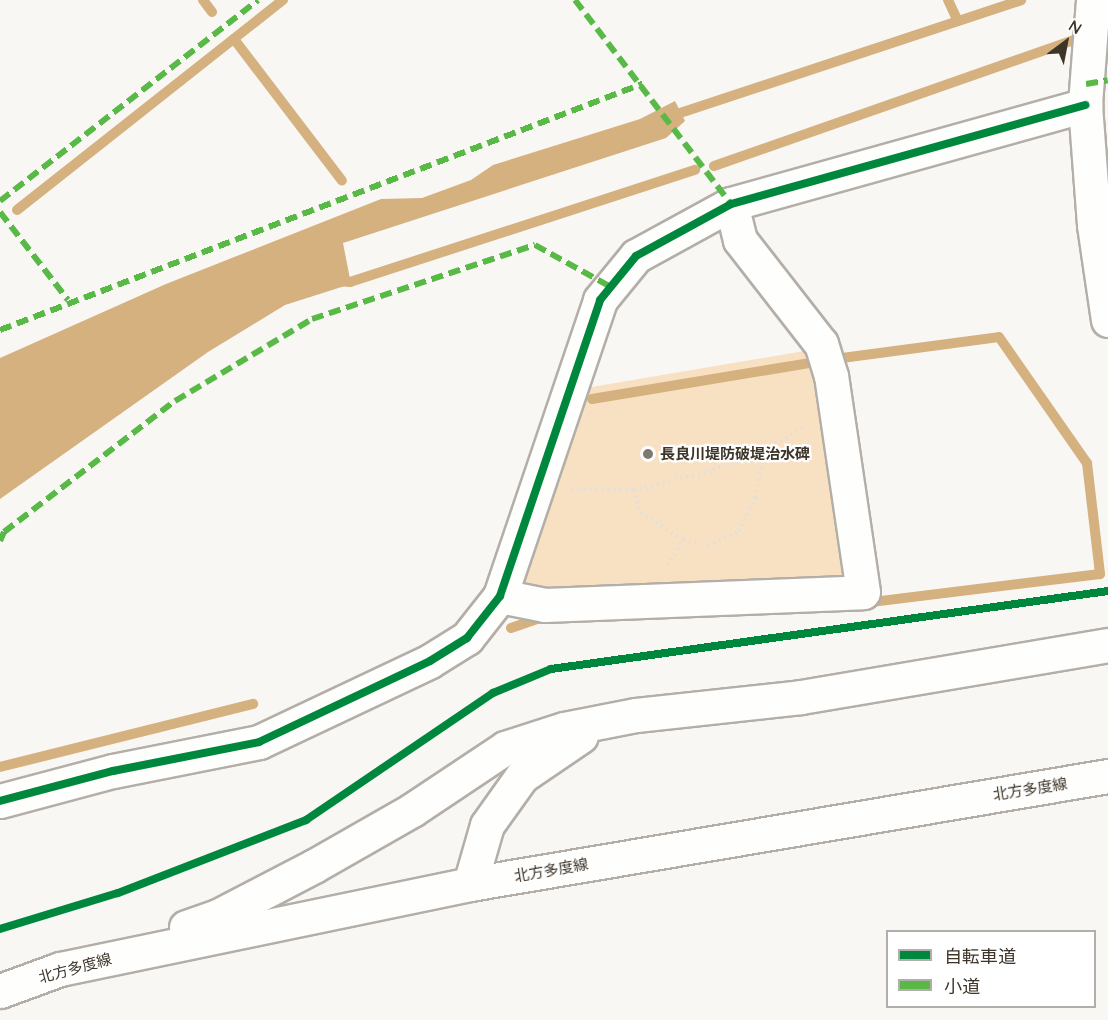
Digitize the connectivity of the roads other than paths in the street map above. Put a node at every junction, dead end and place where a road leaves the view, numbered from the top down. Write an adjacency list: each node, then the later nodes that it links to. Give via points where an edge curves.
1 (1093, 0): 2 (main road)
2 (1085, 105): 3 (main road); 4 (main road, via 1094,225)
3 (731, 204): 5 (main road, via 636,256 600,300); 5 (main road, via 740,240 821,344 838,425 862,591 545,605)
4 (1108, 320)
5 (500, 596): 9 (main road, via 468,638 429,661 259,742 113,771)
6 (1108, 645): 7 (main road, via 801,697)
7 (636, 716): 10 (main road, via 571,740 522,776 487,825); 11 (main road, via 564,729 505,748 412,810 218,916)
8 (1108, 776): 10 (main road, 北方多度線)
9 (0, 801)
10 (470, 884): 11 (main road, 北方多度線)
11 (60, 969): 12 (main road, 北方多度線)
12 (0, 991)

